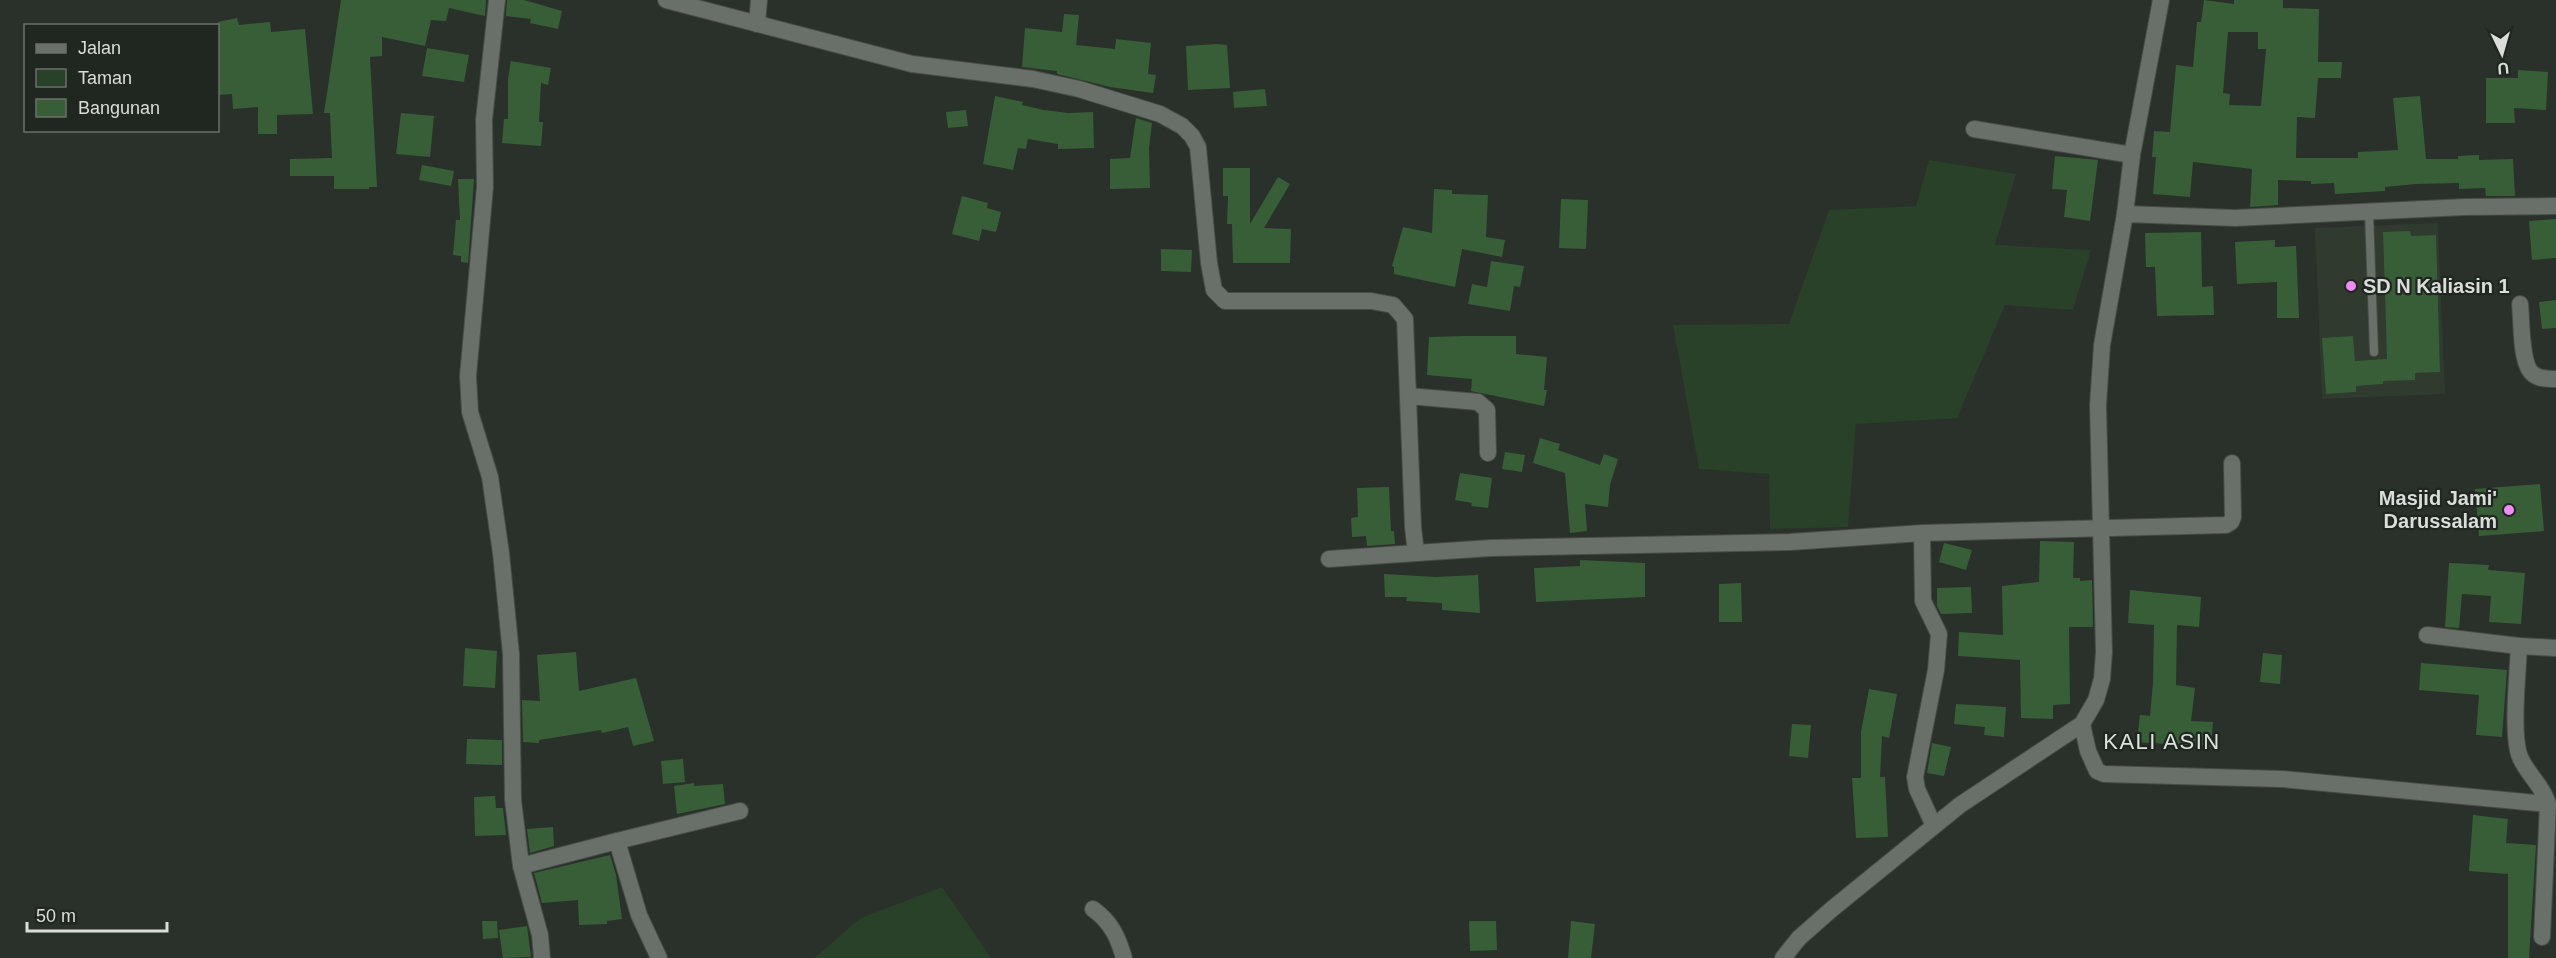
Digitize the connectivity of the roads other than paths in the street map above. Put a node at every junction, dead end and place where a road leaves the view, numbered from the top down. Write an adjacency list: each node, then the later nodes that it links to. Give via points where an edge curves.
1 (497, 0): 29 (street, via 484,120 485,187 468,376 470,412 490,477 501,552 511,654 513,800)
2 (666, 0): 5 (street)
3 (759, 0): 5 (street)
4 (2160, 0): 7 (street)
5 (757, 24): 14 (street, via 912,64 1022,77 1079,89 1160,114 1182,126 1198,147 1214,290 1225,301 1371,301 1393,305 1405,319)
6 (1974, 129): 7 (street)
7 (2132, 155): 10 (street)
8 (2556, 206): 9 (street)
9 (2369, 213): 10 (street, via 2235,218); 12 (lane)
10 (2124, 214): 17 (street, via 2102,345 2098,405)
11 (2520, 304): 13 (street, via 2524,358 2530,372 2539,378)
12 (2374, 352)
13 (2556, 379)
14 (1408, 396): 15 (street, via 1478,402 1487,410); 19 (street)
15 (1488, 453)
16 (2232, 463): 17 (street, via 2233,517 2228,524)
17 (2099, 528): 18 (street); 24 (street, via 2102,679 2096,700)
18 (1922, 533): 19 (street, via 1790,542); 27 (street, via 1923,601 1939,634 1915,777)
19 (1416, 553): 20 (street)
20 (1329, 559)
21 (2427, 635): 22 (street)
22 (2519, 646): 23 (street); 25 (street, via 2516,740 2519,754)
23 (2556, 648)
24 (2082, 724): 25 (street, via 2092,762 2104,774 2282,779); 27 (street)
25 (2548, 804): 31 (street)
26 (740, 811): 28 (street)
27 (1934, 826): 35 (street, via 1832,909)
28 (616, 840): 29 (street); 33 (street, via 643,925)
29 (521, 866): 32 (street, via 540,935)
30 (1093, 909): 34 (street, via 1118,935)
31 (2542, 937)
32 (542, 958)
33 (659, 958)
34 (1124, 958)
35 (1783, 958)

